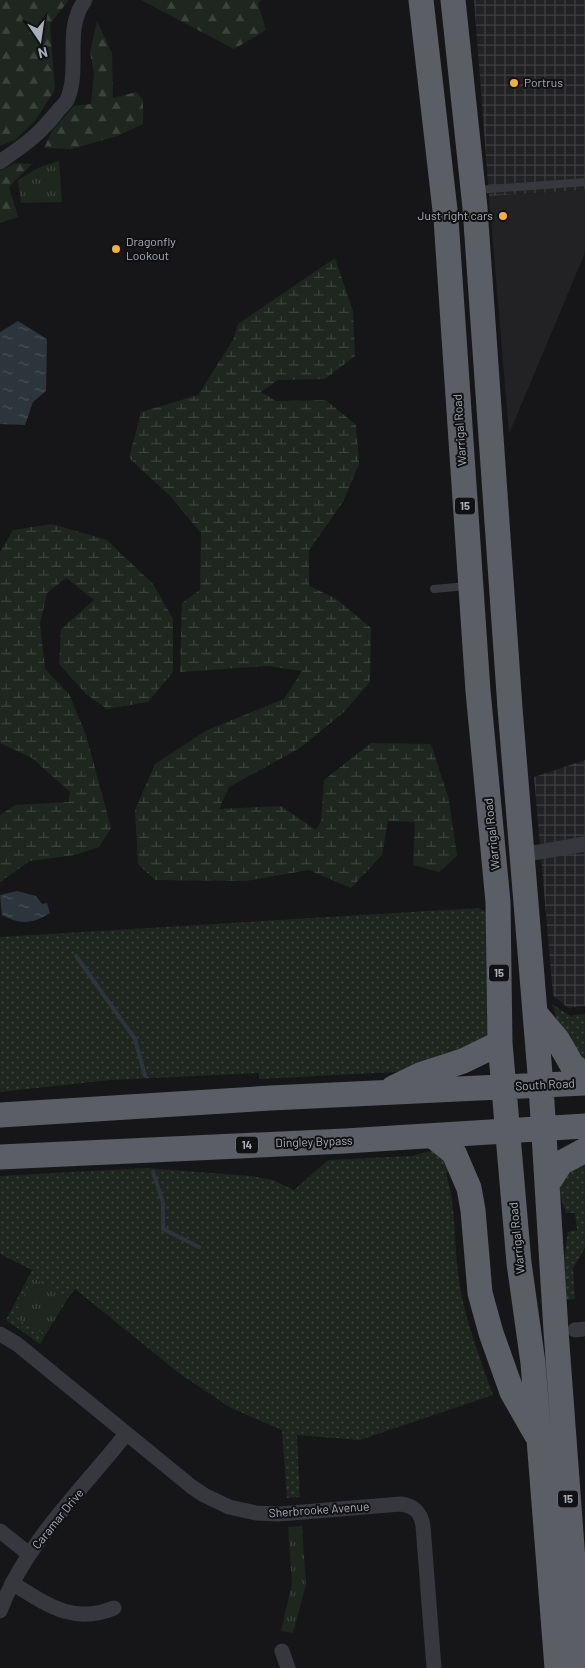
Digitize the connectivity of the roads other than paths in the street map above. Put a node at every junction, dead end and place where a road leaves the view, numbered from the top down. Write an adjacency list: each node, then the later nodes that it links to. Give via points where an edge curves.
1 (85, 0): 4 (street, via 74,25 73,68 67,100 40,134)
2 (421, 0): 7 (highway, Warrigal Road / 15, via 446,219)
3 (453, 0): 6 (highway, 15)
4 (0, 162)
5 (585, 182): 6 (lane)
6 (473, 190): 10 (highway, 15)
7 (471, 586): 8 (lane); 12 (highway, Warrigal Road / 15, via 498,902)
8 (434, 589)
9 (585, 844): 10 (street)
10 (522, 855): 11 (highway, 15)
11 (535, 1013): 13 (highway, via 557,1039 572,1065); 15 (highway, 15)
12 (500, 1043): 16 (highway, Warrigal Road / 15); 17 (highway)
13 (585, 1075)
14 (585, 1083): 15 (highway, South Road)
15 (541, 1086): 16 (highway, South Road); 20 (highway, 15)
16 (504, 1088): 17 (highway); 21 (highway, Warrigal Road / 15)
17 (379, 1094): 18 (highway)
18 (0, 1115)
19 (585, 1126): 20 (highway, 14)
20 (544, 1129): 21 (highway, 14); 25 (highway, 15)
21 (508, 1132): 22 (highway, Dingley Bypass / 14); 28 (highway, Warrigal Road / 15, via 519,1263)
22 (433, 1136): 24 (highway, Dingley Bypass / 14); 28 (highway, via 454,1154 469,1188 478,1281 491,1333 512,1392)
23 (585, 1150): 25 (highway, via 561,1162)
24 (0, 1157)
25 (548, 1183): 38 (highway, 15)
26 (0, 1334): 27 (street, Sherbrooke Avenue, via 17,1344)
27 (126, 1434): 30 (street, Caramar Drive); 36 (street, Sherbrooke Avenue, via 204,1496 244,1511 279,1514 400,1504 414,1508 424,1526)
28 (540, 1440): 37 (highway, Warrigal Road / 15)
29 (0, 1531): 30 (street)
30 (29, 1554): 31 (street, Caramar Drive)
31 (12, 1583): 32 (street, via 68,1613 96,1615); 33 (street, Caramar Drive)
32 (114, 1608)
33 (0, 1611)
34 (282, 1651): 35 (street)
35 (288, 1668)
36 (434, 1668)
37 (557, 1668)
38 (581, 1668)

